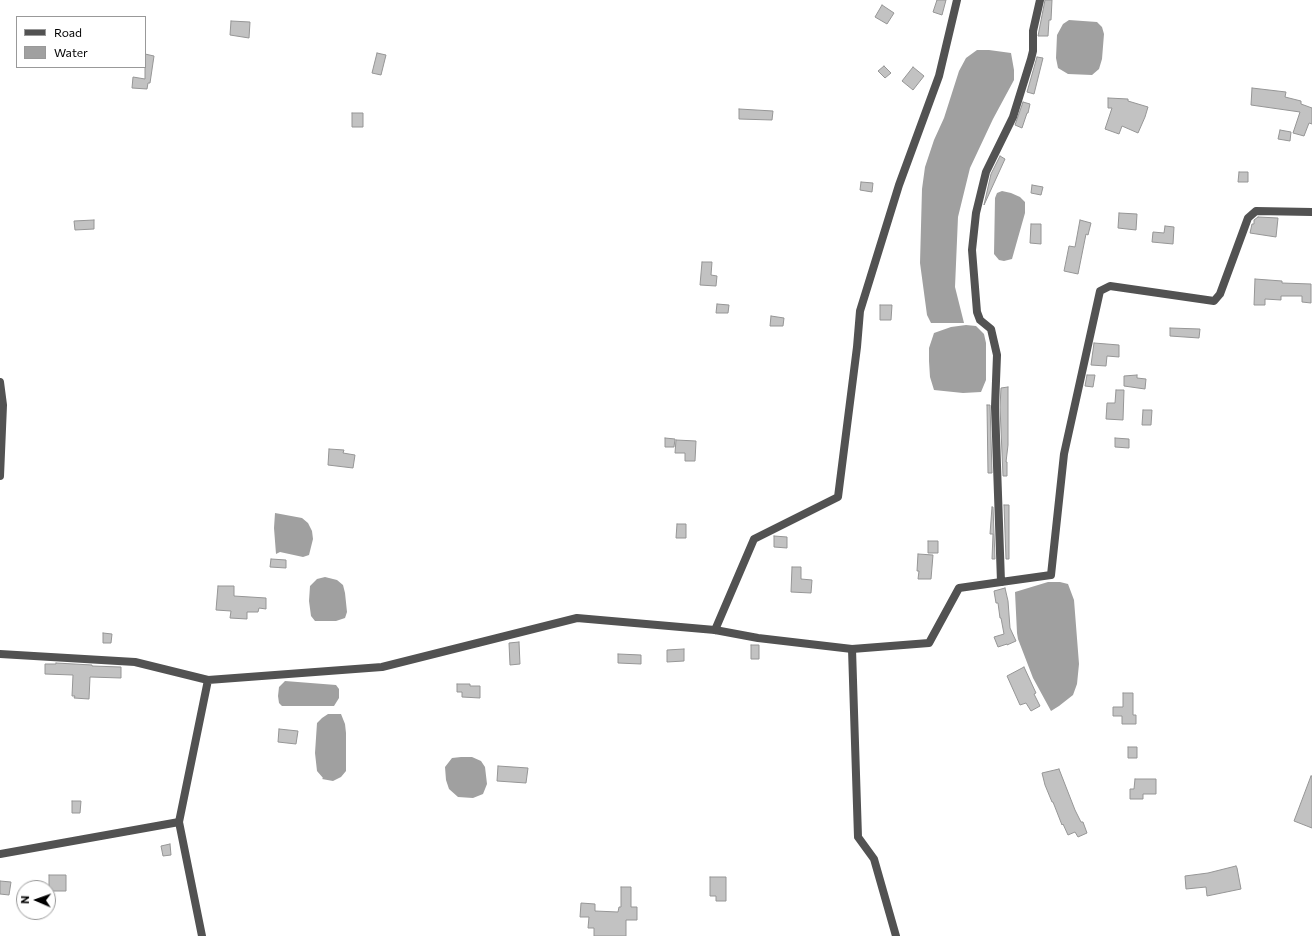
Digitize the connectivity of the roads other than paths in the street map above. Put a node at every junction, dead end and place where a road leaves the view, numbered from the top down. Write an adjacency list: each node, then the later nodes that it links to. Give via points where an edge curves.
1 (957, 0): 7 (street, via 939,76 899,185 860,311 838,497 754,539)
2 (1040, 0): 6 (street, via 1033,31 1031,60 1013,117 986,172 976,213 972,250 977,312 980,320 991,329 997,355 995,408)
3 (1312, 212): 6 (street, via 1256,211 1248,218 1220,294 1214,301 1110,286 1100,291 1064,454 1051,575)
4 (0, 382): 5 (street, via 3,405)
5 (0, 476)
6 (1001, 582): 8 (street, via 958,588 929,643)
7 (715, 630): 8 (street, via 758,638); 10 (street, via 577,618 382,667)
8 (852, 649): 14 (street, via 858,837 874,859)
9 (0, 654): 10 (street, via 135,662)
10 (208, 680): 11 (street)
11 (179, 822): 12 (street); 13 (street)
12 (0, 854)
13 (202, 936)
14 (896, 936)

